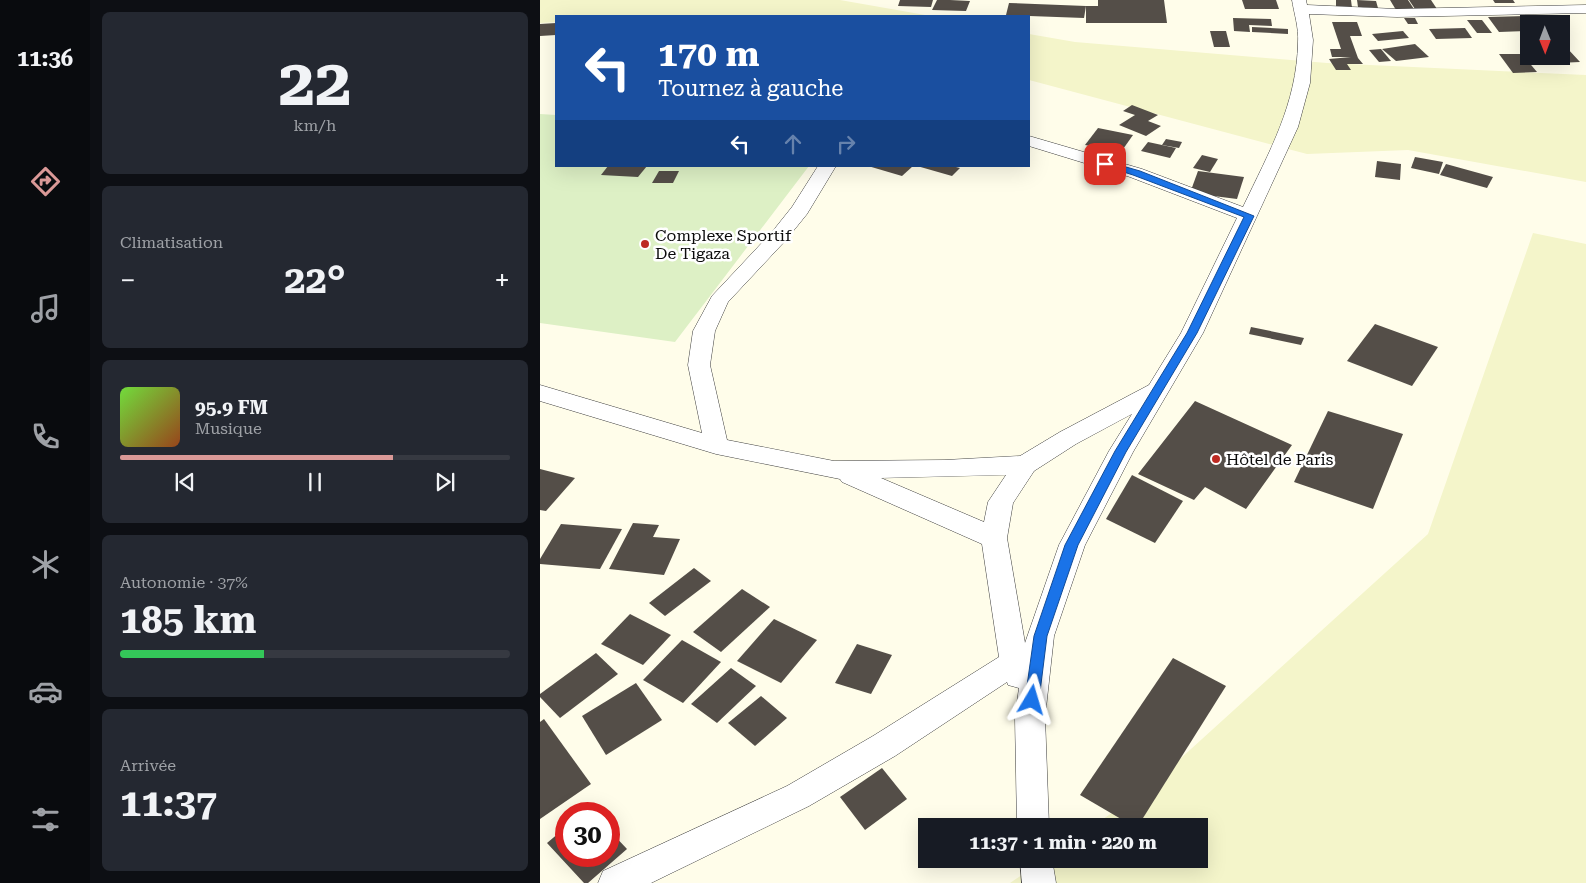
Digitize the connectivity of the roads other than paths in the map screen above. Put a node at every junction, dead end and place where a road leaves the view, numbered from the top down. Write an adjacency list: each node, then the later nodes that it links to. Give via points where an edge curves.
1 (1300, 5): 2 (street, via 1396,13); 5 (street, via 1306,40 1302,83 1290,127)
2 (1586, 9)
3 (1030, 141): 5 (street, via 1136,173)
4 (827, 167): 8 (street, via 779,236 719,300 704,331 699,365)
5 (1249, 216): 6 (street, via 1192,333)
6 (1156, 391): 9 (street); 13 (street, via 1120,451 1072,545 1040,636)
7 (540, 393): 8 (street)
8 (716, 446): 10 (street)
9 (1025, 465): 10 (street); 11 (street, via 1001,502)
10 (834, 470): 11 (street)
11 (994, 538): 12 (street)
12 (1014, 662): 13 (street); 16 (street, via 884,746 798,796)
13 (1030, 716): 14 (street)
14 (1033, 818)
15 (1037, 868): 17 (street)
16 (616, 883)
17 (1039, 883)

